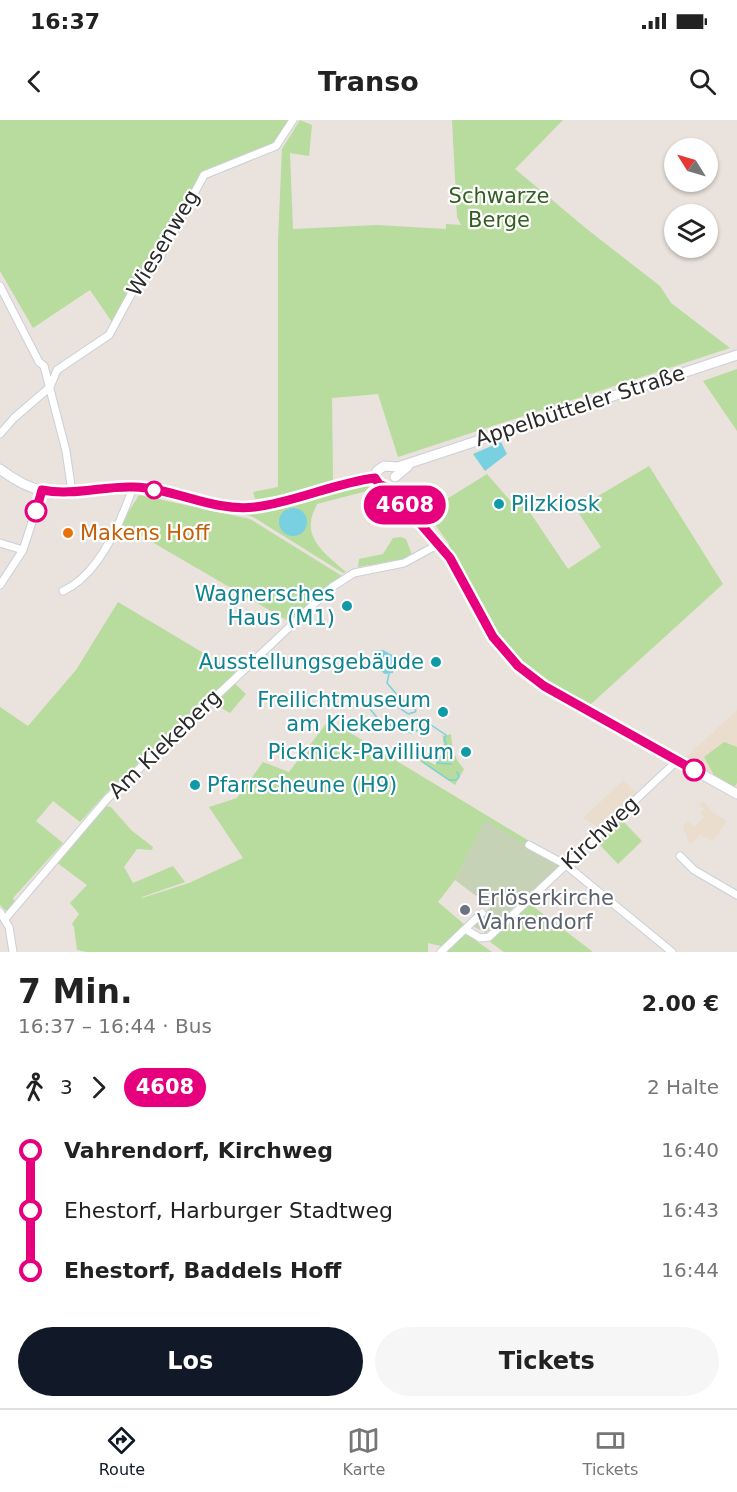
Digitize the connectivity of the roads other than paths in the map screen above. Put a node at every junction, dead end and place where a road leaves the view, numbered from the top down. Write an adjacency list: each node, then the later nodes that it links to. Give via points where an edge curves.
1 (293, 120): 4 (street, Wiesenweg, via 276,146 204,175 159,259 141,276 109,335 57,370)
2 (0, 286): 4 (street, via 44,366)
3 (737, 355): 6 (main road, Appelbütteler Straße)
4 (50, 387): 5 (street, Wiesenweg); 13 (street)
5 (0, 434)
6 (423, 457): 7 (main road, Appelbütteler Straße); 10 (main road, Appelbütteler Straße, via 400,471)
7 (389, 467): 9 (main road, via 378,469); 10 (main road, via 394,471)
8 (0, 469): 12 (main road)
9 (375, 478): 10 (main road, via 379,484); 11 (main road, via 247,508 210,505)
10 (392, 482): 15 (main road, via 399,499)
11 (133, 487): 13 (main road); 18 (street, via 101,554 75,586)
12 (42, 490): 13 (main road); 16 (street)
13 (72, 492)
14 (0, 543): 16 (street)
15 (437, 545): 19 (main road, via 450,558 493,637 518,666 544,686); 27 (street, Am Kiekeberg, via 404,563 354,573 332,587 107,799)
16 (23, 550): 17 (street)
17 (0, 585)
18 (63, 591)
19 (678, 760): 20 (main road); 23 (street, Kirchweg)
20 (737, 794)
21 (530, 845): 23 (street)
22 (680, 856): 24 (street, via 694,870)
23 (566, 866): 28 (street, Kirchweg, via 489,937 480,938); 31 (street)
24 (737, 895)
25 (0, 912): 27 (street)
26 (482, 913): 28 (street)
27 (5, 919): 29 (street)
28 (465, 929): 30 (street)
29 (13, 952)
30 (441, 952)
31 (672, 952)

